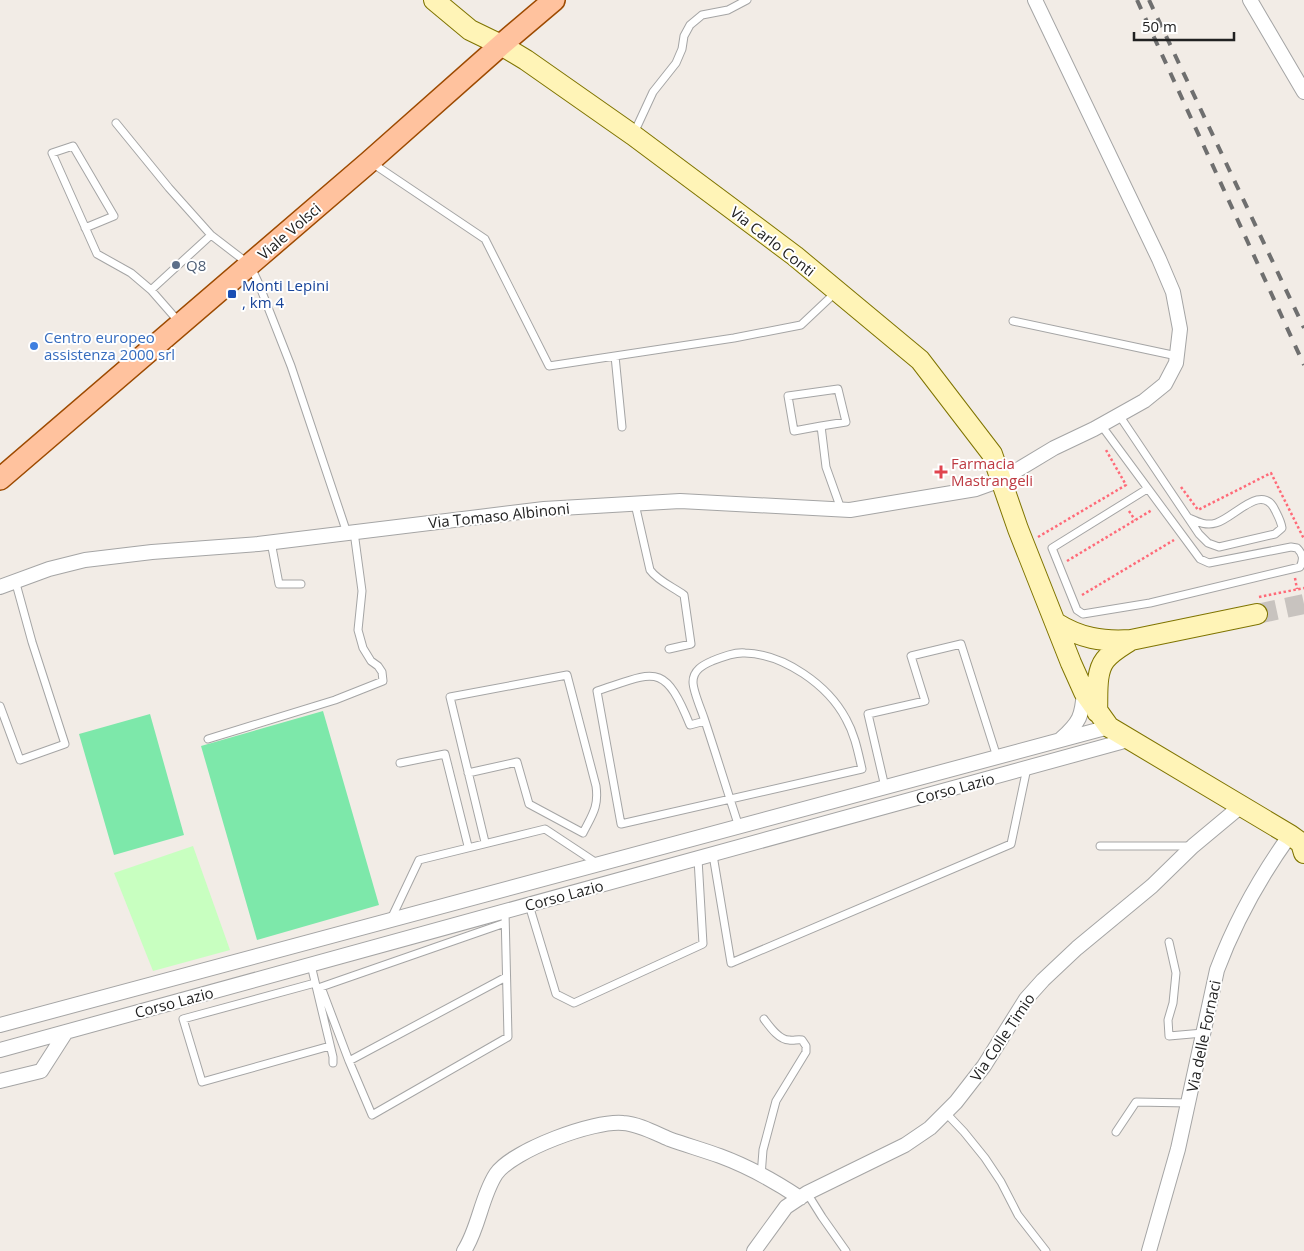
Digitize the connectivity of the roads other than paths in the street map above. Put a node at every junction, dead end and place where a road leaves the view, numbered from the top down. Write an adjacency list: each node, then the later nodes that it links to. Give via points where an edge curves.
1 (434, 0): 6 (street, Via Carlo Conti, via 470,30)
2 (554, 0): 6 (main road, Viale Volsci)
3 (747, 0): 9 (lane, via 728,10 702,15 690,25 676,63 654,92)
4 (1034, 0): 19 (street, Via Tomaso Albinoni, via 1173,292 1180,329)
5 (1250, 0): 7 (street)
6 (500, 45): 9 (street, Via Carlo Conti, via 533,64); 10 (main road, Viale Volsci)
7 (1304, 92)
8 (116, 123): 12 (lane)
9 (633, 135): 15 (street, Via Carlo Conti)
10 (369, 162): 13 (main road, Viale Volsci); 18 (lane, via 485,239 549,366)
11 (86, 228): 11 (lane, via 52,154 73,146 114,216); 14 (lane, via 97,254 131,273)
12 (211, 234): 13 (lane); 14 (lane)
13 (250, 264): 17 (main road, Viale Volsci); 30 (lane, via 291,366)
14 (150, 290): 17 (lane)
15 (837, 291): 18 (lane, via 801,325); 25 (street, Via Carlo Conti, via 920,360 992,454)
16 (1013, 321): 19 (lane)
17 (181, 324): 24 (main road, Viale Volsci)
18 (615, 356): 22 (lane)
19 (1177, 356): 20 (street, Via Tomaso Albinoni, via 1165,384)
20 (1119, 415): 23 (street, Via Tomaso Albinoni); 29 (lane)
21 (821, 426): 21 (lane, via 794,431 788,396 838,389 846,422); 28 (lane, via 826,467)
22 (622, 427)
23 (1097, 427): 25 (street, Via Tomaso Albinoni); 26 (lane)
24 (0, 479)
25 (1001, 480): 28 (street, Via Tomaso Albinoni, via 976,489); 36 (street, Via Carlo Conti)
26 (1147, 489): 26 (lane, via 1052,548 1077,610 1083,614 1150,603 1300,567 1303,561 1302,553 1291,547 1209,563 1200,559)
27 (635, 504): 28 (street, Via Tomaso Albinoni, via 680,501); 30 (street, Via Tomaso Albinoni, via 544,509); 39 (lane, via 650,570 655,578 684,595 691,644)
28 (841, 509)
29 (1189, 518): 29 (lane, via 1208,544 1218,547 1275,534 1282,528 1272,503 1259,498 1218,522 1200,523)
30 (350, 532): 31 (street, Via Tomaso Albinoni); 46 (lane, via 362,592 358,630 363,648 382,672 383,681 334,700)
31 (272, 542): 32 (street, Via Tomaso Albinoni, via 85,560); 33 (lane, via 279,584)
32 (15, 580): 34 (street, Via Tomaso Albinoni); 43 (lane, via 65,744 20,760)
33 (301, 584)
34 (0, 586)
35 (1257, 614): 38 (street)
36 (1056, 623): 37 (street, via 1070,632); 41 (street, Via Carlo Conti)
37 (1096, 640): 38 (street); 41 (street)
38 (1131, 640): 40 (street)
39 (669, 648)
40 (1104, 661): 41 (street, via 1088,665); 44 (street, via 1099,678)
41 (1071, 663): 42 (street, Via Carlo Conti)
42 (1084, 692): 44 (street, Via Carlo Conti); 48 (street, Corso Lazio, via 1082,713 1073,728)
43 (0, 706)
44 (1103, 720): 47 (street); 48 (street, Corso Lazio)
45 (705, 721): 54 (lane); 54 (lane, via 690,725 672,688 657,676 645,676 598,691 621,824); 54 (lane, via 693,683 695,673 703,665 726,655 744,652 785,662 816,683 846,718 855,740 862,769)
46 (208, 739)
47 (1128, 740): 51 (street, Corso Lazio); 55 (street)
48 (1058, 741): 49 (street, Corso Lazio)
49 (997, 757): 53 (street, Corso Lazio); 53 (lane, via 961,644 911,656 925,701 868,714)
50 (400, 763): 59 (lane, via 445,754)
51 (1027, 768): 62 (street, Corso Lazio); 62 (lane, via 1011,844 731,963)
52 (468, 773): 52 (lane, via 450,697 567,675 598,798 583,833 529,804 517,762); 57 (lane)
53 (885, 787): 56 (street, Corso Lazio)
54 (730, 799): 56 (lane)
55 (1241, 806): 58 (street); 61 (street, Via Colle Timio)
56 (739, 827): 64 (street, Corso Lazio)
57 (485, 842): 59 (lane); 64 (lane, via 545,829)
58 (1300, 843): 77 (street, Via delle Fornaci, via 1256,886 1217,970)
59 (468, 846): 67 (lane, via 419,860)
60 (1100, 846): 61 (lane)
61 (1193, 846): 84 (street, Via Colle Timio, via 1152,886 1043,980 1026,1000 984,1066)
62 (713, 855): 63 (street, Corso Lazio)
63 (698, 858): 65 (street, Corso Lazio); 65 (lane, via 703,944 574,1003 556,994)
64 (598, 865): 67 (street, Corso Lazio)
65 (529, 905): 66 (street, Corso Lazio)
66 (505, 918): 69 (street, Corso Lazio); 70 (lane); 80 (lane, via 321,987)
67 (390, 920): 74 (street, Corso Lazio)
68 (1169, 942): 77 (lane, via 1176,973 1168,1020 1169,1036)
69 (311, 965): 71 (lane); 76 (street, Corso Lazio)
70 (506, 977): 80 (lane); 80 (lane, via 508,1037 372,1115)
71 (315, 983): 78 (lane); 78 (lane, via 183,1020 202,1082)
72 (0, 1014): 74 (street)
73 (764, 1019): 86 (lane, via 782,1038 802,1040 806,1052 776,1101 763,1150)
74 (15, 1021): 75 (street, Corso Lazio)
75 (0, 1025)
76 (66, 1032): 79 (street, Corso Lazio); 82 (street, via 41,1071)
77 (1203, 1032): 83 (street, Via delle Fornaci)
78 (330, 1046): 81 (lane)
79 (0, 1050)
80 (349, 1061)
81 (333, 1063)
82 (0, 1081)
83 (1188, 1103): 85 (lane, via 1136,1102); 92 (street, Via delle Fornaci)
84 (945, 1112): 87 (street, Via Colle Timio, via 930,1128 905,1145); 91 (lane, via 985,1158 1018,1215)
85 (1116, 1132)
86 (761, 1176): 87 (street); 88 (street, via 720,1156 643,1128 623,1122 596,1126 547,1141 508,1162 496,1174)
87 (804, 1196): 89 (street, Via Colle Timio, via 786,1208); 90 (lane)
88 (464, 1251)
89 (754, 1251)
90 (846, 1251)
91 (1046, 1251)
92 (1148, 1251)

